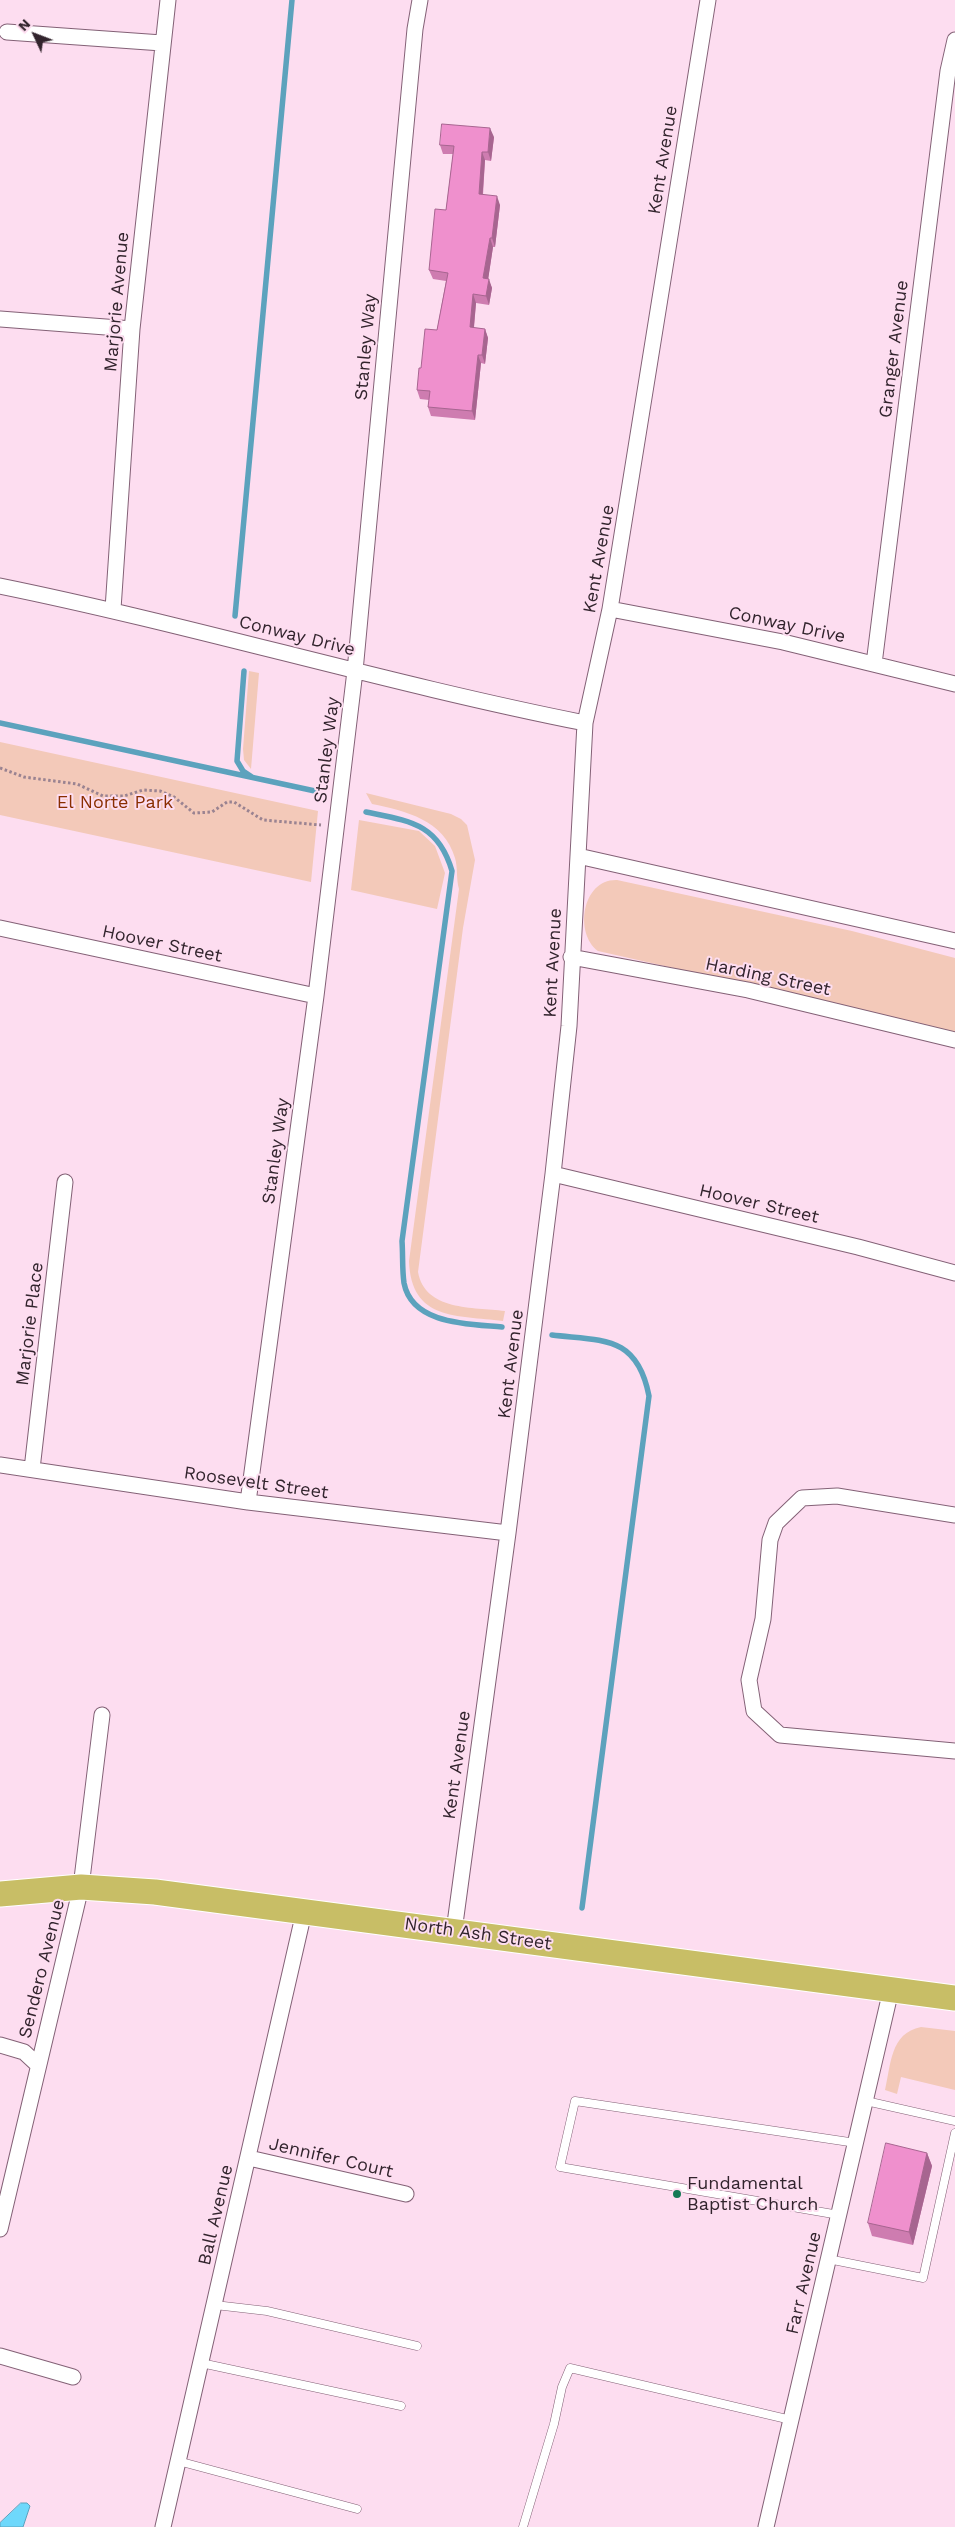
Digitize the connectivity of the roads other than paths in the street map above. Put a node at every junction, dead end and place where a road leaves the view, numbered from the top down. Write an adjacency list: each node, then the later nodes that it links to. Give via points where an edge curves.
1 (168, 0): 6 (street, Marjorie Avenue)
2 (420, 0): 13 (street, Stanley Way)
3 (708, 0): 11 (street, Kent Avenue)
4 (7, 32): 6 (street)
5 (955, 40): 12 (street, Granger Avenue, via 948,71)
6 (162, 43): 8 (street, Marjorie Avenue)
7 (0, 319): 8 (street)
8 (132, 329): 10 (street, Marjorie Avenue)
9 (0, 586): 10 (street, Conway Drive)
10 (113, 609): 13 (street, Conway Drive)
11 (610, 609): 12 (street, Conway Drive, via 783,642); 15 (street, Kent Avenue)
12 (874, 664): 14 (street, Conway Drive)
13 (355, 670): 15 (street, Conway Drive, via 480,702); 20 (street, Stanley Way)
14 (955, 684)
15 (585, 723): 16 (street, Kent Avenue)
16 (578, 856): 18 (street); 19 (street, Kent Avenue)
17 (0, 928): 20 (street, Hoover Street)
18 (955, 940)
19 (571, 957): 21 (street, Harding Street, via 748,990); 22 (street, Kent Avenue, via 569,1026)
20 (316, 996): 27 (street, Stanley Way)
21 (955, 1040)
22 (553, 1174): 24 (street, Hoover Street); 29 (street, Kent Avenue)
23 (65, 1182): 26 (street, Marjorie Place)
24 (955, 1273)
25 (0, 1465): 26 (street, Roosevelt Street)
26 (32, 1469): 27 (street, Roosevelt Street)
27 (248, 1502): 29 (street, Roosevelt Street)
28 (955, 1515): 31 (street, via 837,1496 802,1498 776,1523 770,1540 763,1619 749,1680 754,1711 780,1734)
29 (508, 1533): 35 (street, Kent Avenue)
30 (102, 1715): 32 (street, Sendero Avenue)
31 (955, 1751)
32 (81, 1887): 33 (main road, North Ash Street); 34 (main road, North Ash Street, via 155,1892); 39 (street, Sendero Avenue)
33 (0, 1894)
34 (304, 1912): 35 (main road, North Ash Street); 44 (street, Ball Avenue)
35 (454, 1931): 36 (main road, North Ash Street)
36 (891, 1990): 37 (main road, North Ash Street); 40 (street, Farr Avenue)
37 (955, 1998)
38 (0, 2045): 39 (street, via 24,2052)
39 (38, 2065): 47 (street, Sendero Avenue)
40 (866, 2101): 41 (lane); 43 (street, Farr Avenue)
41 (955, 2121)
42 (955, 2133): 48 (lane, via 923,2278)
43 (856, 2143): 46 (street, Farr Avenue); 46 (lane, via 575,2101 560,2167)
44 (248, 2158): 45 (street, Jennifer Court); 49 (street, Ball Avenue)
45 (406, 2194)
46 (839, 2215): 48 (street, Farr Avenue)
47 (0, 2228)
48 (828, 2259): 55 (street, Farr Avenue)
49 (214, 2305): 50 (lane, via 267,2311); 52 (street, Ball Avenue)
50 (417, 2346)
51 (0, 2356): 53 (street)
52 (201, 2362): 54 (lane); 56 (street, Ball Avenue)
53 (73, 2378)
54 (401, 2406)
55 (791, 2420): 59 (lane, via 570,2368); 60 (street, Farr Avenue)
56 (178, 2461): 57 (lane); 58 (street, Ball Avenue)
57 (357, 2509)
58 (163, 2527)
59 (524, 2527)
60 (766, 2527)

